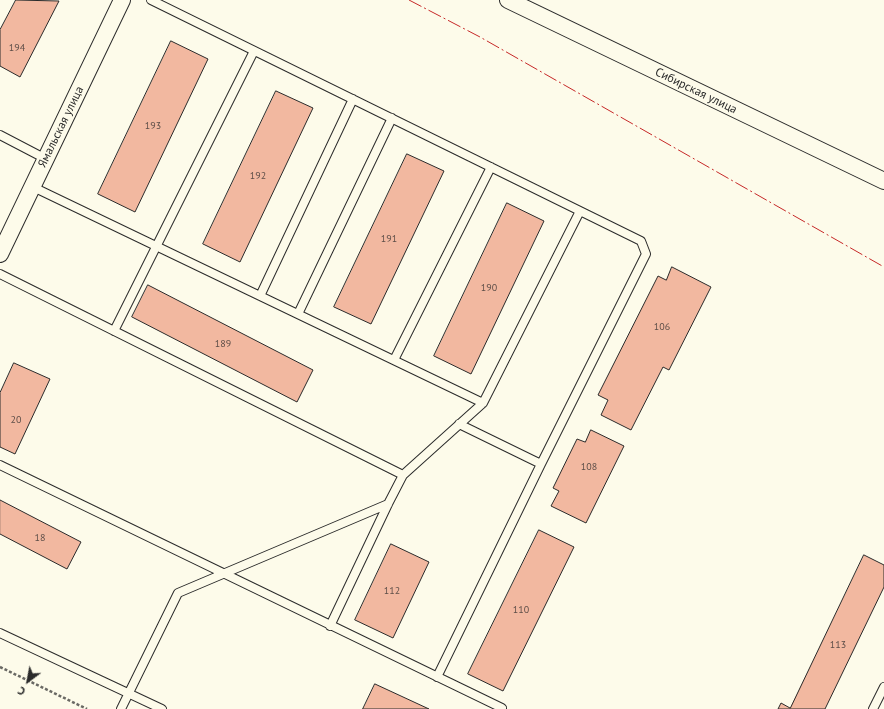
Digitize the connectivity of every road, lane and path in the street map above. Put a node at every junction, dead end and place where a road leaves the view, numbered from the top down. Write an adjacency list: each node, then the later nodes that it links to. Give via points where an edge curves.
1 (122, 0): 8 (street, Ямальская улица)
2 (151, 0): 4 (lane)
3 (508, 0): 10 (street, Сибирская улица)
4 (254, 51): 5 (lane); 13 (lane)
5 (353, 99): 6 (lane); 16 (lane)
6 (392, 118): 9 (lane); 17 (lane)
7 (0, 135): 8 (lane)
8 (46, 159): 11 (street, Ямальская улица)
9 (491, 167): 12 (lane); 19 (lane)
10 (884, 181)
11 (32, 186): 13 (lane); 14 (street, Ямальская улица)
12 (580, 211): 20 (lane); 22 (lane, via 641,241 646,254)
13 (157, 246): 16 (lane); 18 (lane)
14 (0, 254)
15 (0, 274): 18 (lane)
16 (260, 296): 17 (lane)
17 (298, 314): 19 (lane)
18 (114, 331): 24 (lane)
19 (394, 360): 20 (lane)
20 (483, 403): 21 (lane)
21 (459, 424): 22 (lane); 24 (lane)
22 (541, 464): 30 (lane)
23 (0, 465): 26 (lane)
24 (403, 476): 25 (lane)
25 (388, 504): 26 (lane); 27 (lane)
26 (223, 574): 27 (lane); 32 (lane, via 178,593)
27 (330, 626): 30 (lane)
28 (0, 633): 32 (lane)
29 (0, 667): 34 (path)
30 (437, 677): 33 (lane)
31 (884, 687): 37 (lane)
32 (129, 693): 35 (lane); 36 (lane)
33 (502, 708)
34 (87, 709)
35 (121, 709)
36 (162, 709)
37 (873, 709)

